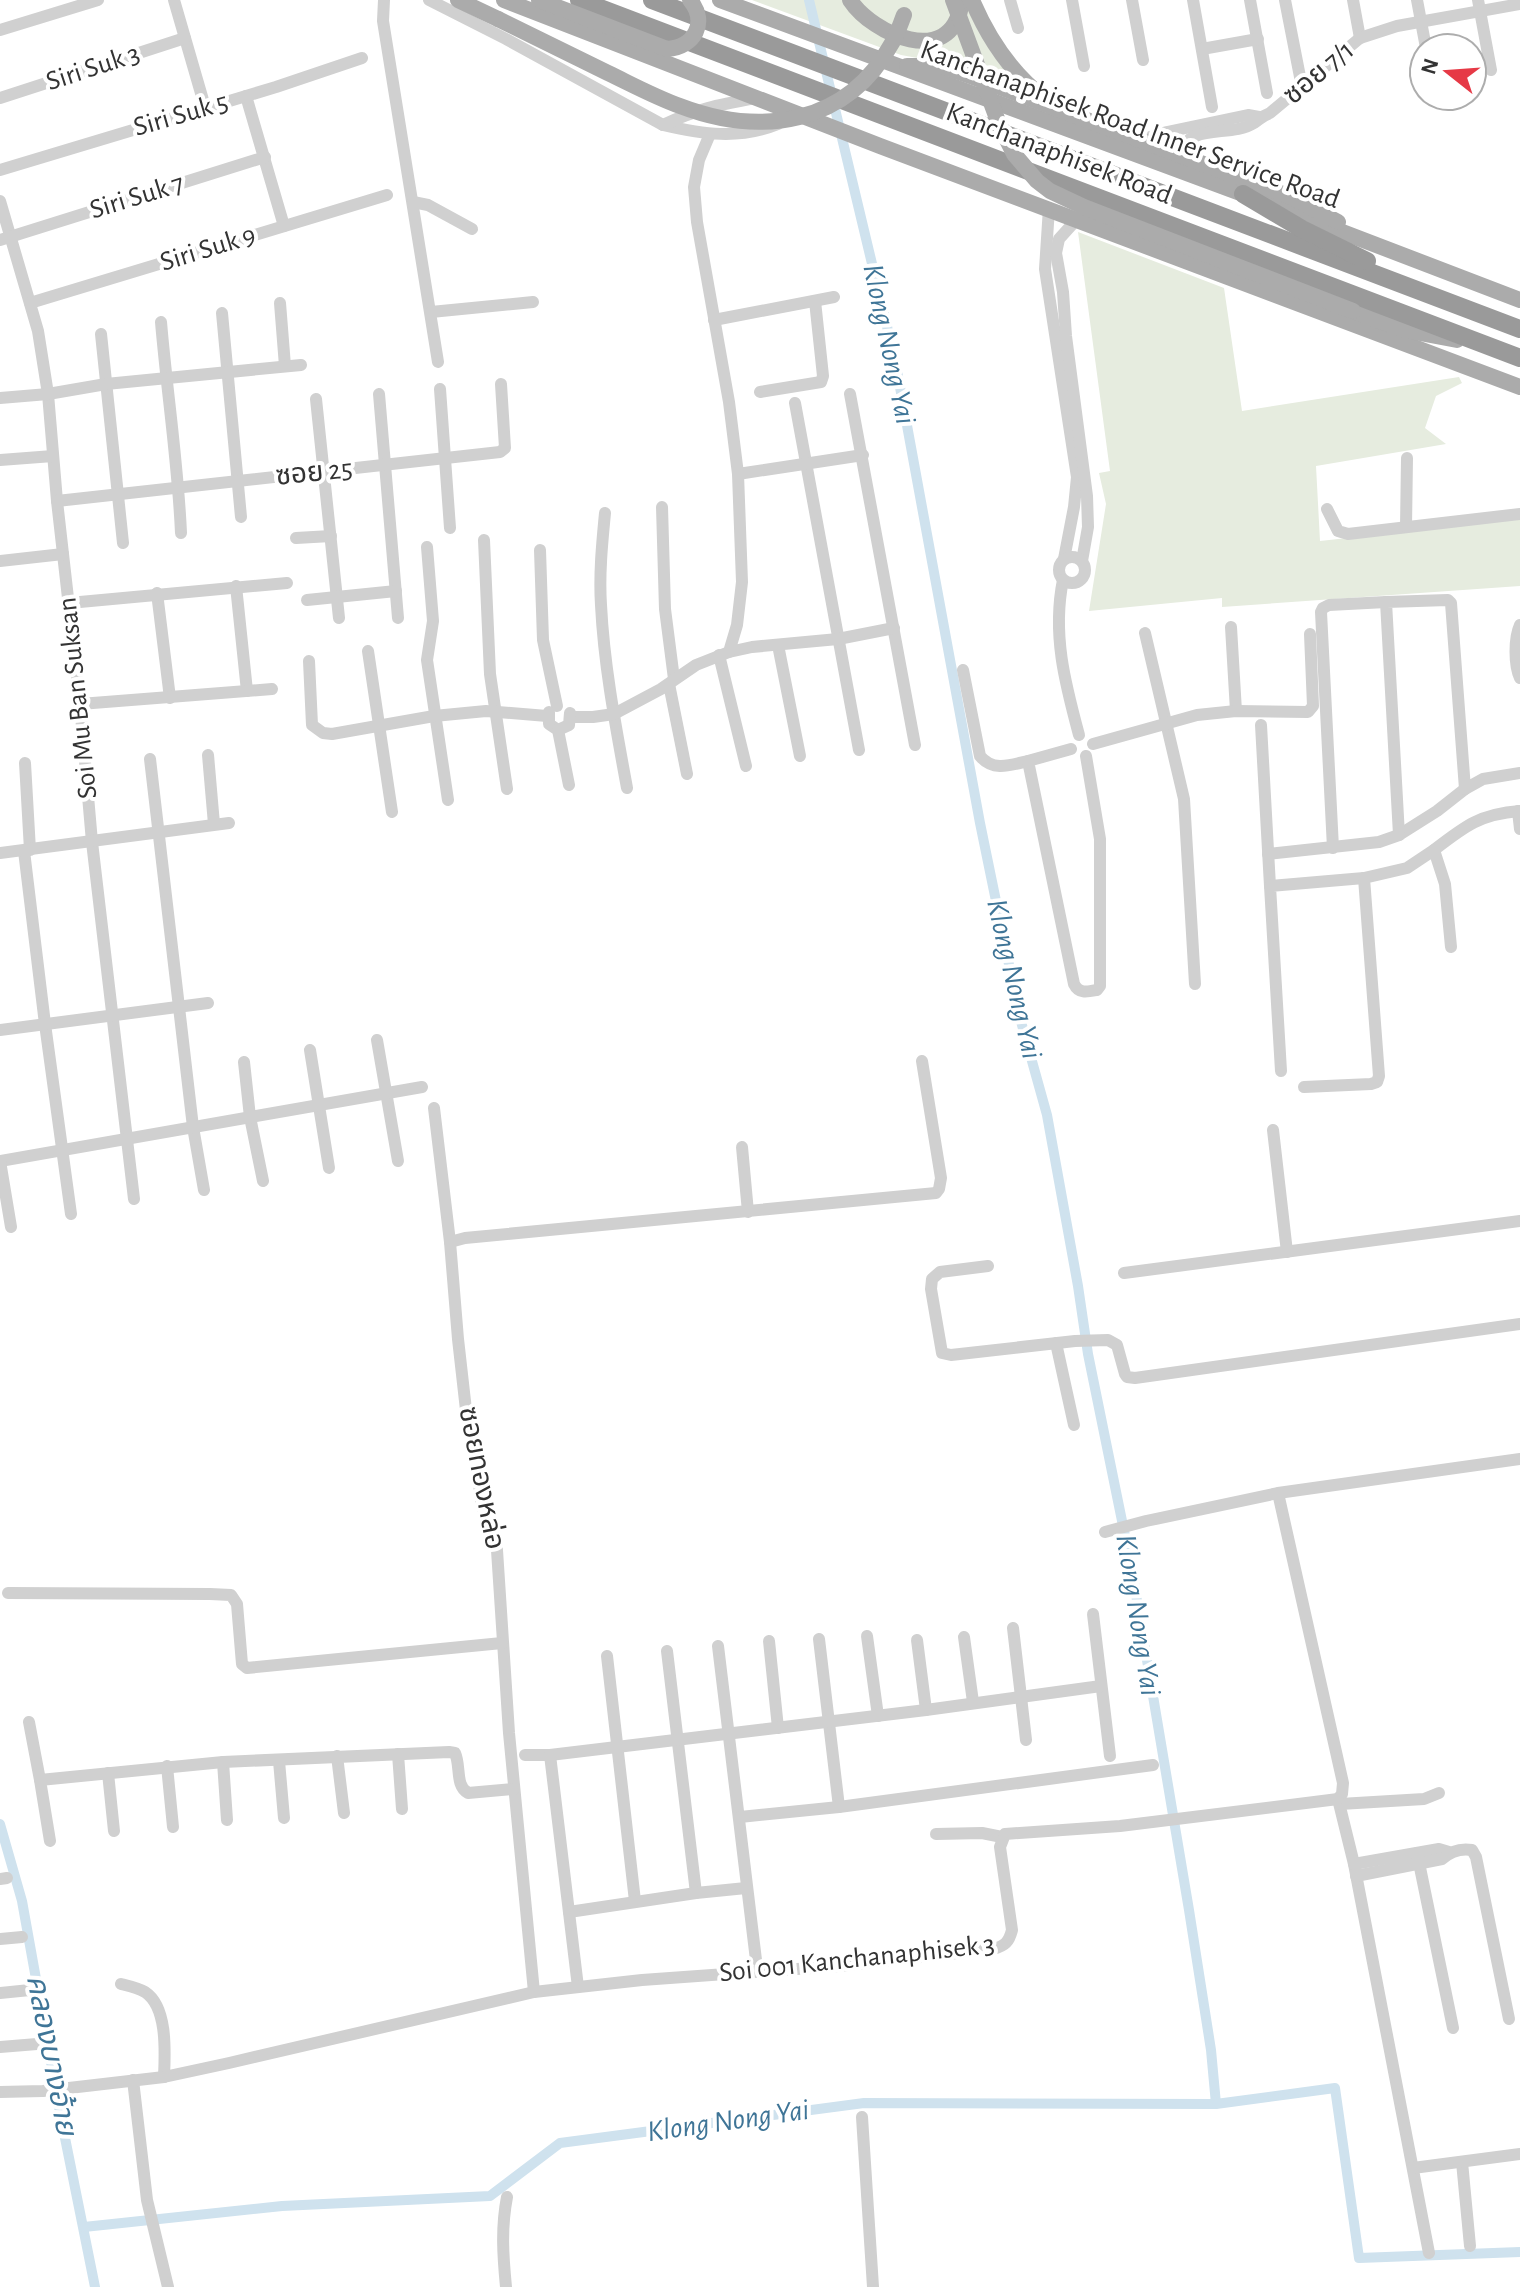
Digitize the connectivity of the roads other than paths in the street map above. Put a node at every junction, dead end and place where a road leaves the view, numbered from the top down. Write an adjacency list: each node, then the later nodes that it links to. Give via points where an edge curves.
1 (98, 0): 29 (street)
2 (174, 0): 31 (street)
3 (384, 0): 59 (street)
4 (429, 0): 50 (street)
5 (458, 0): 13 (main road, bridge, via 681,107 743,123 801,118 842,98 877,65)
6 (504, 0): 44 (main road)
7 (539, 0): 10 (main road, bridge, via 667,49 684,46 694,36 699,16)
8 (579, 0): 81 (highway, Kanchanaphisek Road)
9 (652, 0): 66 (highway, Kanchanaphisek Road)
10 (690, 0)
11 (720, 0): 38 (main road, Kanchanaphisek Road Inner Service Road)
12 (850, 0): 15 (main road, via 860,13 895,34 921,42 952,30)
13 (909, 0)
14 (953, 0): 78 (main road, bridge, via 1006,140 1044,186 1084,207)
15 (962, 0)
16 (972, 0): 48 (main road, via 1014,71)
17 (1010, 0): 28 (street)
18 (1072, 0): 37 (street)
19 (1132, 0): 36 (street)
20 (1193, 0): 34 (street)
21 (1250, 0): 33 (street)
22 (1285, 0): 40 (street)
23 (1353, 0): 32 (street)
24 (1417, 0): 27 (street)
25 (1520, 4): 26 (street, ซอย 7/1)
26 (1480, 6): 27 (street, ซอย 7/1); 39 (street)
27 (1422, 23): 30 (street); 32 (street, ซอย 7/1)
28 (1018, 28)
29 (0, 30)
30 (1423, 32)
31 (185, 38): 43 (street, Siri Suk 3); 45 (street)
32 (1360, 38): 40 (street, ซอย 7/1)
33 (1258, 39): 34 (street); 41 (street)
34 (1202, 49): 46 (street)
35 (362, 58): 42 (street, Siri Suk 5)
36 (1143, 60)
37 (1084, 66)
38 (902, 67): 48 (main road, via 941,66); 56 (main road, Kanchanaphisek Road Inner Service Road)
39 (1491, 70)
40 (1302, 87): 49 (street, ซอย 7/1)
41 (1267, 93)
42 (246, 96): 45 (street, Siri Suk 5); 54 (street)
43 (0, 98)
44 (757, 98): 47 (main road); 50 (street, via 688,113)
45 (205, 107): 55 (street, Siri Suk 5)
46 (1212, 107)
47 (790, 110): 51 (street, via 787,119 765,129); 60 (main road)
48 (1070, 114): 52 (main road)
49 (1259, 117): 52 (street, via 1248,115); 53 (street, ซอย 7/1, via 1235,129 1194,136)
50 (663, 125): 51 (street)
51 (710, 134): 75 (street, via 694,187)
52 (1140, 140): 53 (main road)
53 (1180, 154): 65 (main road, via 1291,197)
54 (265, 157): 62 (street); 64 (street, Siri Suk 7)
55 (0, 170)
56 (1243, 194): 65 (main road, Kanchanaphisek Road Inner Service Road); 66 (highway)
57 (387, 195): 62 (street, Siri Suk 9)
58 (0, 201): 64 (street, Soi Mu Ban Suksan)
59 (413, 202): 63 (street); 73 (street)
60 (1049, 208): 61 (main road); 80 (street, via 1045,269)
61 (1077, 219): 80 (street, via 1059,239 1056,253 1063,292); 87 (main road)
62 (284, 226): 71 (street, Siri Suk 9)
63 (472, 229)
64 (5, 238): 71 (street, Soi Mu Ban Suksan)
65 (1371, 243): 68 (main road, Kanchanaphisek Road Inner Service Road)
66 (1430, 296): 77 (highway, Kanchanaphisek Road)
67 (834, 297): 69 (street)
68 (1520, 300)
69 (815, 301): 75 (street); 93 (street, via 821,382)
70 (533, 302): 73 (street)
71 (30, 303): 94 (street, Soi Mu Ban Suksan)
72 (280, 303): 85 (street)
73 (431, 312): 83 (street)
74 (222, 313): 86 (street)
75 (714, 320): 109 (street)
76 (161, 322): 88 (street)
77 (1520, 329)
78 (1404, 330): 81 (main road); 87 (main road)
79 (101, 334): 89 (street)
80 (1061, 334): 108 (street)
81 (1490, 347): 82 (highway, Kanchanaphisek Road)
82 (1520, 358)
83 (438, 362)
84 (301, 365): 85 (street)
85 (285, 366): 86 (street)
86 (227, 372): 88 (street); 110 (street)
87 (1480, 372): 91 (main road)
88 (166, 377): 89 (street); 111 (street)
89 (106, 384): 94 (street); 112 (street)
90 (501, 384): 104 (street, ซอย 25, via 505,450)
91 (1520, 387)
92 (440, 389): 104 (street)
93 (760, 392)
94 (48, 394): 97 (street); 101 (street, Soi Mu Ban Suksan)
95 (379, 394): 106 (street)
96 (850, 394): 100 (street)
97 (0, 398)
98 (316, 399): 107 (street)
99 (795, 403): 105 (street)
100 (863, 455): 105 (street); 145 (street)
101 (53, 456): 103 (street); 113 (street, Soi Mu Ban Suksan)
102 (1407, 458): 119 (street)
103 (0, 460)
104 (444, 460): 106 (street, ซอย 25); 120 (street)
105 (806, 463): 109 (street); 148 (street)
106 (386, 466): 107 (street, ซอย 25); 135 (street)
107 (325, 472): 110 (street, ซอย 25); 122 (street)
108 (1081, 473): 129 (street); 131 (street, via 1088,527)
109 (738, 474): 151 (street, via 742,582 737,625)
110 (238, 481): 111 (street, ซอย 25); 118 (street)
111 (179, 486): 112 (street, ซอย 25); 121 (street)
112 (118, 494): 113 (street, ซอย 25); 125 (street)
113 (57, 501): 128 (street, Soi Mu Ban Suksan)
114 (662, 507): 155 (street)
115 (1327, 509): 119 (street, via 1342,533)
116 (605, 513): 163 (street, via 601,606)
117 (1520, 514): 119 (street)
118 (241, 517)
119 (1406, 527)
120 (450, 528)
121 (181, 533)
122 (331, 536): 123 (street); 137 (street)
123 (296, 538)
124 (484, 540): 161 (street)
125 (123, 543)
126 (427, 547): 164 (street, via 433,621 427,660)
127 (540, 550): 160 (street, via 543,640)
128 (63, 554): 130 (street); 140 (street, Soi Mu Ban Suksan)
129 (1064, 559): 131 (street, via 1075,556); 132 (street, via 1058,570)
130 (0, 561)
131 (1082, 561): 132 (street, via 1086,570 1080,580)
132 (1063, 580): 171 (street, via 1060,652)
133 (287, 583): 134 (street)
134 (236, 586): 136 (street); 157 (street)
135 (396, 591): 137 (street); 142 (street)
136 (157, 593): 140 (street); 158 (street)
137 (337, 597): 138 (street); 141 (street)
138 (307, 600)
139 (1386, 602): 188 (street, via 1451,603); 196 (street); 198 (street, via 1329,605 1321,612)
140 (69, 603): 159 (street, Soi Mu Ban Suksan)
141 (339, 618)
142 (398, 618)
143 (1520, 625): 154 (street)
144 (1231, 627): 162 (street)
145 (894, 628): 148 (street); 173 (street)
146 (1145, 633): 167 (street)
147 (1310, 634): 162 (street, via 1312,709)
148 (838, 639): 149 (street); 175 (street)
149 (778, 645): 151 (street); 177 (street)
150 (368, 651): 168 (street)
151 (724, 654): 155 (street); 182 (street)
152 (309, 661): 168 (street, via 313,728 332,734)
153 (963, 670): 180 (street, via 980,756 999,767)
154 (1520, 678)
155 (671, 682): 163 (street); 184 (street)
156 (272, 689): 157 (street)
157 (247, 691): 158 (street)
158 (170, 698): 159 (street)
159 (80, 704): 197 (street, Soi Mu Ban Suksan)
160 (557, 706): 165 (street); 166 (street)
161 (495, 711): 164 (street); 165 (street); 187 (street)
162 (1236, 711): 167 (street)
163 (614, 714): 166 (street); 186 (street)
164 (434, 716): 168 (street); 189 (street)
165 (547, 716): 170 (street)
166 (571, 717): 170 (street, via 569,725)
167 (1165, 723): 172 (street); 206 (street, via 1184,799)
168 (379, 725): 191 (street)
169 (1261, 725): 202 (street)
170 (558, 730): 185 (street)
171 (1079, 735): 172 (street); 174 (street)
172 (1093, 744): 178 (street)
173 (915, 745)
174 (1071, 749): 178 (street); 180 (street)
175 (859, 750)
176 (208, 755): 193 (street)
177 (800, 756)
178 (1086, 756): 180 (street, via 1100,839 1100,986 1083,992 1074,984)
179 (150, 759): 195 (street)
180 (1028, 761)
181 (25, 763): 199 (street)
182 (746, 766)
183 (1520, 773): 188 (street, via 1483,779)
184 (687, 774)
185 (569, 785)
186 (627, 788)
187 (507, 789)
188 (1465, 789): 196 (street)
189 (448, 800)
190 (1519, 811): 194 (street); 200 (street, via 1475,820)
191 (392, 812)
192 (229, 823): 193 (street)
193 (214, 824): 195 (street)
194 (1520, 829)
195 (160, 833): 197 (street); 208 (street)
196 (1399, 835): 198 (street)
197 (92, 842): 199 (street); 209 (street, Soi Mu Ban Suksan)
198 (1333, 848): 202 (street)
199 (27, 850): 201 (street); 210 (street)
200 (1434, 850): 203 (street, via 1407,868); 205 (street, via 1445,884)
201 (0, 853)
202 (1268, 854): 204 (street)
203 (1364, 878): 204 (street); 218 (street, via 1379,1076 1375,1083)
204 (1270, 886): 216 (street)
205 (1451, 947)
206 (1195, 984)
207 (208, 1003): 208 (street)
208 (179, 1007): 209 (street); 223 (street)
209 (112, 1015): 210 (street); 225 (street, Soi Mu Ban Suksan)
210 (45, 1024): 211 (street); 227 (street)
211 (0, 1030)
212 (377, 1040): 219 (street)
213 (310, 1050): 220 (street)
214 (922, 1061): 234 (street, via 941,1178 936,1193)
215 (244, 1062): 222 (street)
216 (1281, 1071)
217 (422, 1087): 219 (street)
218 (1304, 1087)
219 (387, 1094): 220 (street); 229 (street)
220 (319, 1105): 222 (street); 230 (street)
221 (434, 1108): 238 (street, ซอยทองหล่อ)
222 (250, 1117): 223 (street); 231 (street)
223 (193, 1127): 225 (street); 232 (street)
224 (1273, 1130): 239 (street)
225 (126, 1139): 227 (street); 233 (street, Soi Mu Ban Suksan)
226 (742, 1147): 234 (street)
227 (61, 1150): 228 (street); 235 (street)
228 (0, 1161): 237 (street)
229 (398, 1161)
230 (329, 1168)
231 (263, 1181)
232 (204, 1190)
233 (134, 1199)
234 (748, 1212): 238 (street)
235 (71, 1214)
236 (1520, 1221): 239 (street)
237 (11, 1227)
238 (450, 1242): 256 (street, ซอยทองหล่อ, via 477,1481 482,1508 496,1535)
239 (1287, 1252): 241 (street)
240 (988, 1266): 243 (street, via 934,1276 931,1289 940,1352)
241 (1124, 1273)
242 (1520, 1324): 243 (street, via 1135,1378 1125,1374 1116,1343)
243 (1056, 1343): 244 (street)
244 (1074, 1425)
245 (1520, 1459): 246 (street)
246 (1278, 1493): 247 (street); 285 (street, via 1343,1783)
247 (1115, 1529)
248 (8, 1593): 256 (street, via 231,1595 237,1604 242,1664 247,1668)
249 (1093, 1614): 260 (street)
250 (1013, 1628): 261 (street)
251 (867, 1636): 264 (street)
252 (964, 1637): 262 (street)
253 (819, 1639): 266 (street)
254 (917, 1640): 263 (street)
255 (769, 1641): 267 (street)
256 (502, 1643): 283 (street, ซอยทองหล่อ)
257 (718, 1646): 268 (street)
258 (667, 1651): 269 (street)
259 (607, 1656): 271 (street)
260 (1101, 1686): 261 (street); 276 (street)
261 (1020, 1697): 262 (street); 270 (street)
262 (973, 1702): 263 (street)
263 (926, 1710): 264 (street)
264 (878, 1716): 266 (street)
265 (29, 1722): 282 (street)
266 (828, 1722): 267 (street); 286 (street)
267 (778, 1728): 268 (street)
268 (729, 1734): 269 (street); 289 (street)
269 (677, 1740): 271 (street); 300 (street)
270 (1026, 1740)
271 (617, 1747): 274 (street); 301 (street)
272 (398, 1754): 275 (street); 283 (street, via 455,1753 463,1791); 287 (street)
273 (525, 1755): 274 (street)
274 (550, 1755): 302 (street)
275 (337, 1756): 277 (street); 288 (street)
276 (1110, 1756)
277 (279, 1761): 278 (street); 290 (street)
278 (223, 1762): 280 (street); 291 (street)
279 (1153, 1765): 286 (street)
280 (167, 1766): 281 (street); 292 (street)
281 (108, 1773): 282 (street); 293 (street)
282 (40, 1780): 296 (street)
283 (514, 1789): 309 (street, ซอยทองหล่อ)
284 (1439, 1793): 285 (street, via 1424,1799)
285 (1339, 1802): 295 (street); 298 (street)
286 (839, 1807): 289 (street)
287 (402, 1809)
288 (344, 1813)
289 (740, 1817): 299 (street)
290 (284, 1818)
291 (227, 1820)
292 (173, 1827)
293 (114, 1831)
294 (936, 1834): 295 (street)
295 (1002, 1837): 307 (street, Soi 001 Kanchanaphisek 3, via 1012,1930 1004,1946 839,1966)
296 (50, 1841)
297 (1418, 1858): 298 (street); 311 (street, via 1439,1849 1472,1850 1476,1857); 312 (street)
298 (1355, 1870): 321 (street)
299 (746, 1888): 300 (street); 305 (street)
300 (696, 1893): 301 (street)
301 (635, 1901): 302 (street)
302 (569, 1912): 307 (street)
303 (22, 1937): 304 (street)
304 (0, 1939)
305 (756, 1960)
306 (121, 1984): 315 (street, via 144,1992 156,2007 164,2034)
307 (578, 1987): 309 (street, Soi 001 Kanchanaphisek 3)
308 (30, 1990): 310 (street)
309 (534, 1992): 315 (street, Soi 001 Kanchanaphisek 3)
310 (0, 1993)
311 (1509, 2019)
312 (1453, 2028)
313 (37, 2044): 314 (street)
314 (0, 2047)
315 (164, 2077): 316 (street, Soi 001 Kanchanaphisek 3)
316 (133, 2080): 317 (street, Soi 001 Kanchanaphisek 3); 325 (street, via 150,2213)
317 (0, 2092)
318 (862, 2117): 327 (street)
319 (1520, 2154): 320 (street)
320 (1462, 2162): 321 (street); 323 (street)
321 (1413, 2168): 324 (street)
322 (507, 2197): 326 (street, via 502,2248)
323 (1470, 2246)
324 (1429, 2253)
325 (168, 2287)
326 (506, 2287)
327 (873, 2287)

